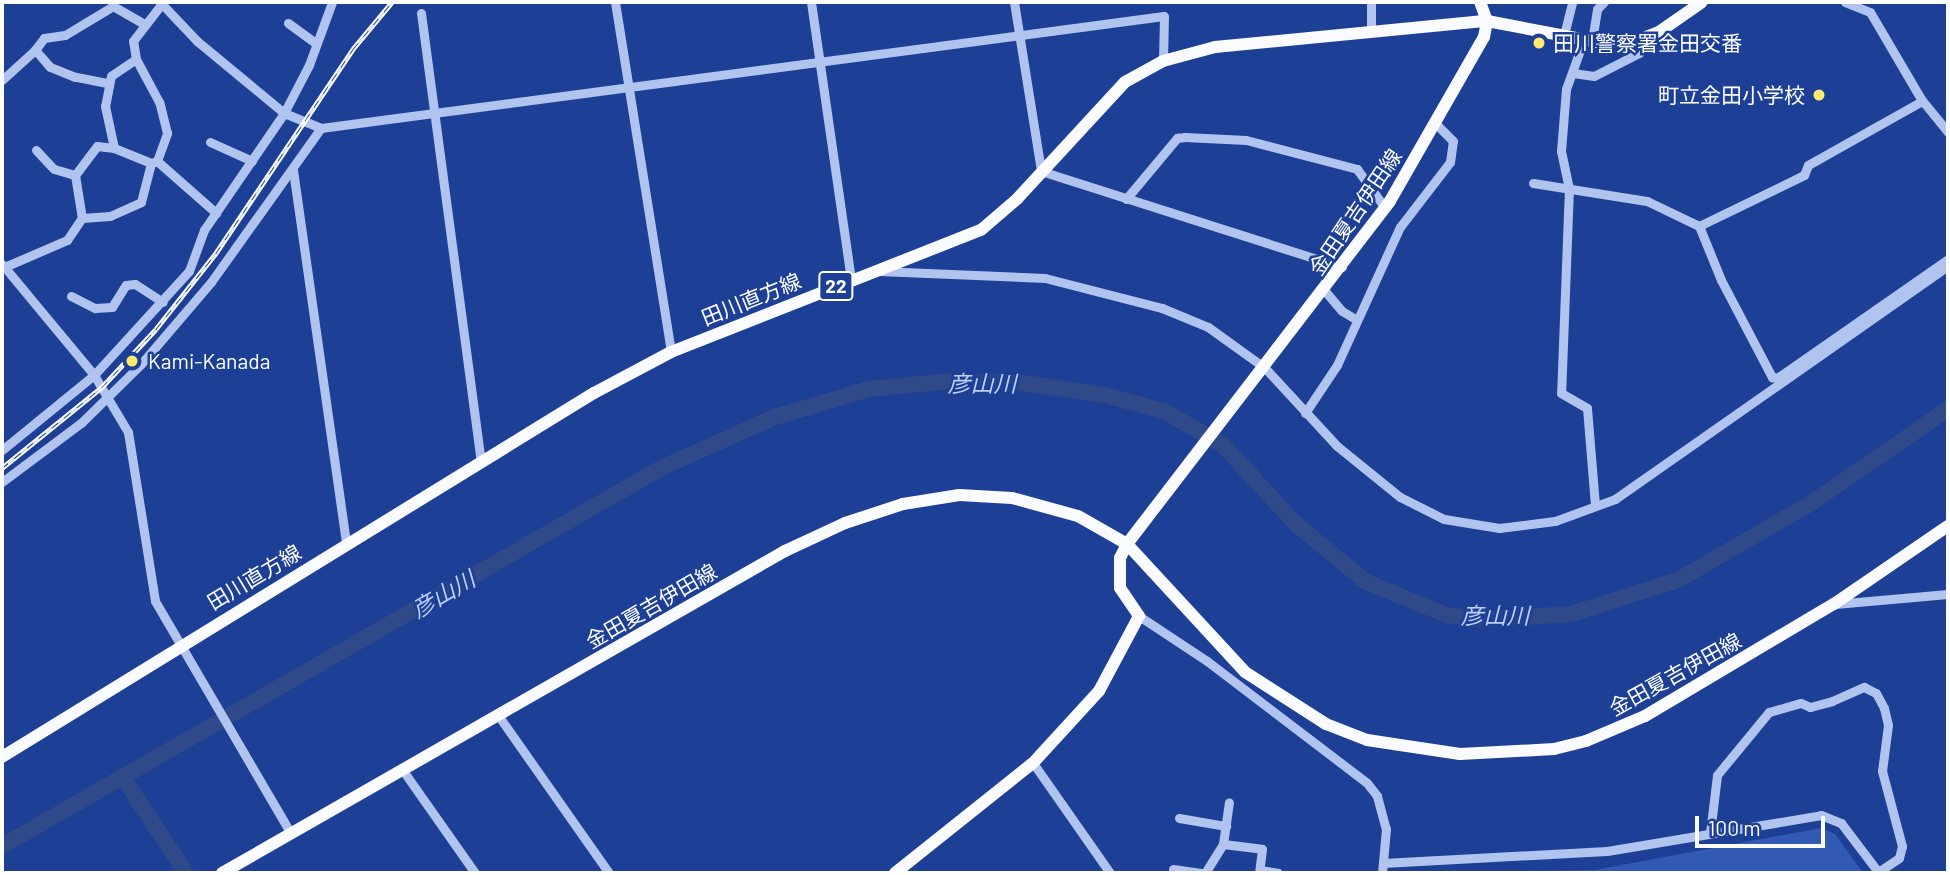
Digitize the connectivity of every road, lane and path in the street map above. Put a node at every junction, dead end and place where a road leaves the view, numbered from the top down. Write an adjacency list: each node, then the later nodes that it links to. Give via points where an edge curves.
1 (162, 2): 14 (street); 31 (street, via 197,41)
2 (332, 2): 21 (street)
3 (615, 2): 29 (street)
4 (811, 2): 25 (street)
5 (1014, 2): 17 (street)
6 (1371, 2): 16 (street)
7 (1479, 2): 13 (main road)
8 (1572, 2): 18 (street)
9 (1604, 2): 20 (street, via 1597,9)
10 (1702, 2): 19 (main road, 田川直方線 / 22)
11 (1852, 2): 30 (street, via 1870,12)
12 (421, 13): 32 (street)
13 (1487, 20): 16 (main road, 田川直方線 / 22); 18 (main road, 田川直方線 / 22); 33 (main road, 金田夏吉伊田線, via 1484,37)
14 (143, 23): 22 (street, via 113,6 65,35 44,38); 23 (street, via 134,34)
15 (288, 23): 21 (street)
16 (1371, 32): 24 (main road, 田川直方線 / 22, via 1215,47)
17 (1018, 34): 24 (street, via 1164,16); 25 (street); 42 (street)
18 (1564, 35): 20 (main road, 田川直方線 / 22)
19 (1645, 37): 20 (main road, 田川直方線 / 22); 26 (street, via 1639,53 1594,75)
20 (1588, 40): 26 (street)
21 (316, 43): 31 (street)
22 (35, 50): 27 (street); 28 (street, via 50,67)
23 (136, 59): 28 (street); 40 (street, via 159,103 167,133)
24 (1163, 61): 42 (main road, 田川直方線 / 22, via 1125,82)
25 (820, 63): 29 (street); 56 (street)
26 (1573, 73): 45 (street, via 1566,89 1561,151)
27 (2, 80)
28 (107, 83): 37 (street, via 105,106)
29 (626, 87): 32 (street); 62 (street)
30 (1922, 101): 35 (street); 50 (street, via 1808,165 1804,175)
31 (284, 113): 34 (street); 39 (street)
32 (435, 113): 34 (street); 68 (street)
33 (1436, 124): 47 (main road, 金田夏吉伊田線); 60 (street, via 1453,141 1450,162 1400,227)
34 (321, 128): 41 (street, via 300,152)
35 (1948, 132)
36 (210, 142): 39 (street)
37 (114, 148): 40 (street); 43 (street, via 97,146)
38 (36, 150): 43 (street, via 54,169)
39 (252, 161): 48 (street)
40 (154, 162): 48 (street); 49 (street, via 141,202 110,216)
41 (293, 170): 65 (street, via 211,282 141,364); 73 (street)
42 (1041, 171): 46 (street); 55 (main road, 田川直方線 / 22, via 981,230 925,256)
43 (75, 175): 49 (street)
44 (1533, 183): 45 (street)
45 (1569, 188): 50 (street, via 1647,201); 70 (street, via 1561,393 1587,408)
46 (1126, 199): 47 (street, via 1177,138 1185,137 1246,140 1357,169); 54 (street)
47 (1385, 208): 54 (main road, 金田夏吉伊田線)
48 (216, 213): 59 (street, via 204,230 189,271)
49 (82, 218): 52 (street, via 67,240)
50 (1699, 226): 61 (street, via 1721,280 1772,377)
51 (1948, 259): 61 (street)
52 (3, 266): 64 (street)
53 (1948, 266): 61 (street)
54 (1342, 267): 57 (main road, 金田夏吉伊田線)
55 (877, 270): 56 (main road, 田川直方線 / 22); 63 (street, via 1075,282 1134,298 1208,327)
56 (851, 281): 62 (main road, 田川直方線 / 22)
57 (1325, 291): 60 (street); 63 (main road, 金田夏吉伊田線)
58 (71, 296): 59 (street, via 95,308 112,307 126,285 135,284)
59 (163, 302): 64 (street)
60 (1357, 320): 66 (street, via 1337,365)
61 (1852, 330): 70 (street, via 1615,499)
62 (671, 352): 68 (main road, 田川直方線 / 22)
63 (1262, 371): 66 (street); 72 (main road, 金田夏吉伊田線)
64 (94, 375): 65 (street); 67 (street)
65 (107, 394): 69 (street, via 80,423); 77 (street, via 128,432 155,601)
66 (1305, 413): 70 (street, via 1337,446 1400,497 1444,519 1474,527 1529,527)
67 (2, 450)
68 (481, 462): 73 (main road, 田川直方線 / 22)
69 (2, 482)
70 (1595, 506)
71 (1948, 526): 75 (main road, 金田夏吉伊田線)
72 (1131, 539): 75 (main road, 金田夏吉伊田線, via 1214,643 1256,680 1349,734 1461,754 1526,753 1586,741 1645,716); 76 (main road, 金田夏吉伊田線, via 1120,558 1120,588); 78 (main road, 金田夏吉伊田線, via 1078,516 1012,498 960,495 903,504 845,523 785,551)
73 (345, 544): 77 (main road, 田川直方線 / 22)
74 (1948, 594): 75 (street)
75 (1835, 604)
76 (1139, 616): 80 (main road, via 1099,691); 88 (street, via 1208,662 1367,783 1382,811)
77 (178, 645): 79 (main road, 田川直方線 / 22); 84 (street)
78 (500, 718): 81 (main road, 金田夏吉伊田線); 93 (street)
79 (2, 757)
80 (1033, 763): 94 (main road); 95 (street)
81 (404, 772): 84 (main road, 金田夏吉伊田線); 92 (street)
82 (1229, 802): 85 (street)
83 (1179, 818): 85 (street)
84 (287, 826): 91 (main road, 金田夏吉伊田線)
85 (1226, 826): 87 (street)
86 (1710, 833): 88 (street, via 1607,851); 99 (street, via 1821,815 1841,823); 99 (street, via 1717,775 1769,712 1801,703 1810,707 1864,687 1876,693 1884,708 1888,732 1882,771 1902,846 1899,858)
87 (1223, 844): 90 (street, via 1262,849); 96 (street)
88 (1383, 863): 98 (street)
89 (1173, 869): 96 (street)
90 (1259, 872): 97 (street)
91 (222, 873)
92 (475, 873)
93 (609, 873)
94 (895, 873)
95 (1110, 873)
96 (1204, 873)
97 (1278, 873)
98 (1382, 873)
99 (1879, 873)

